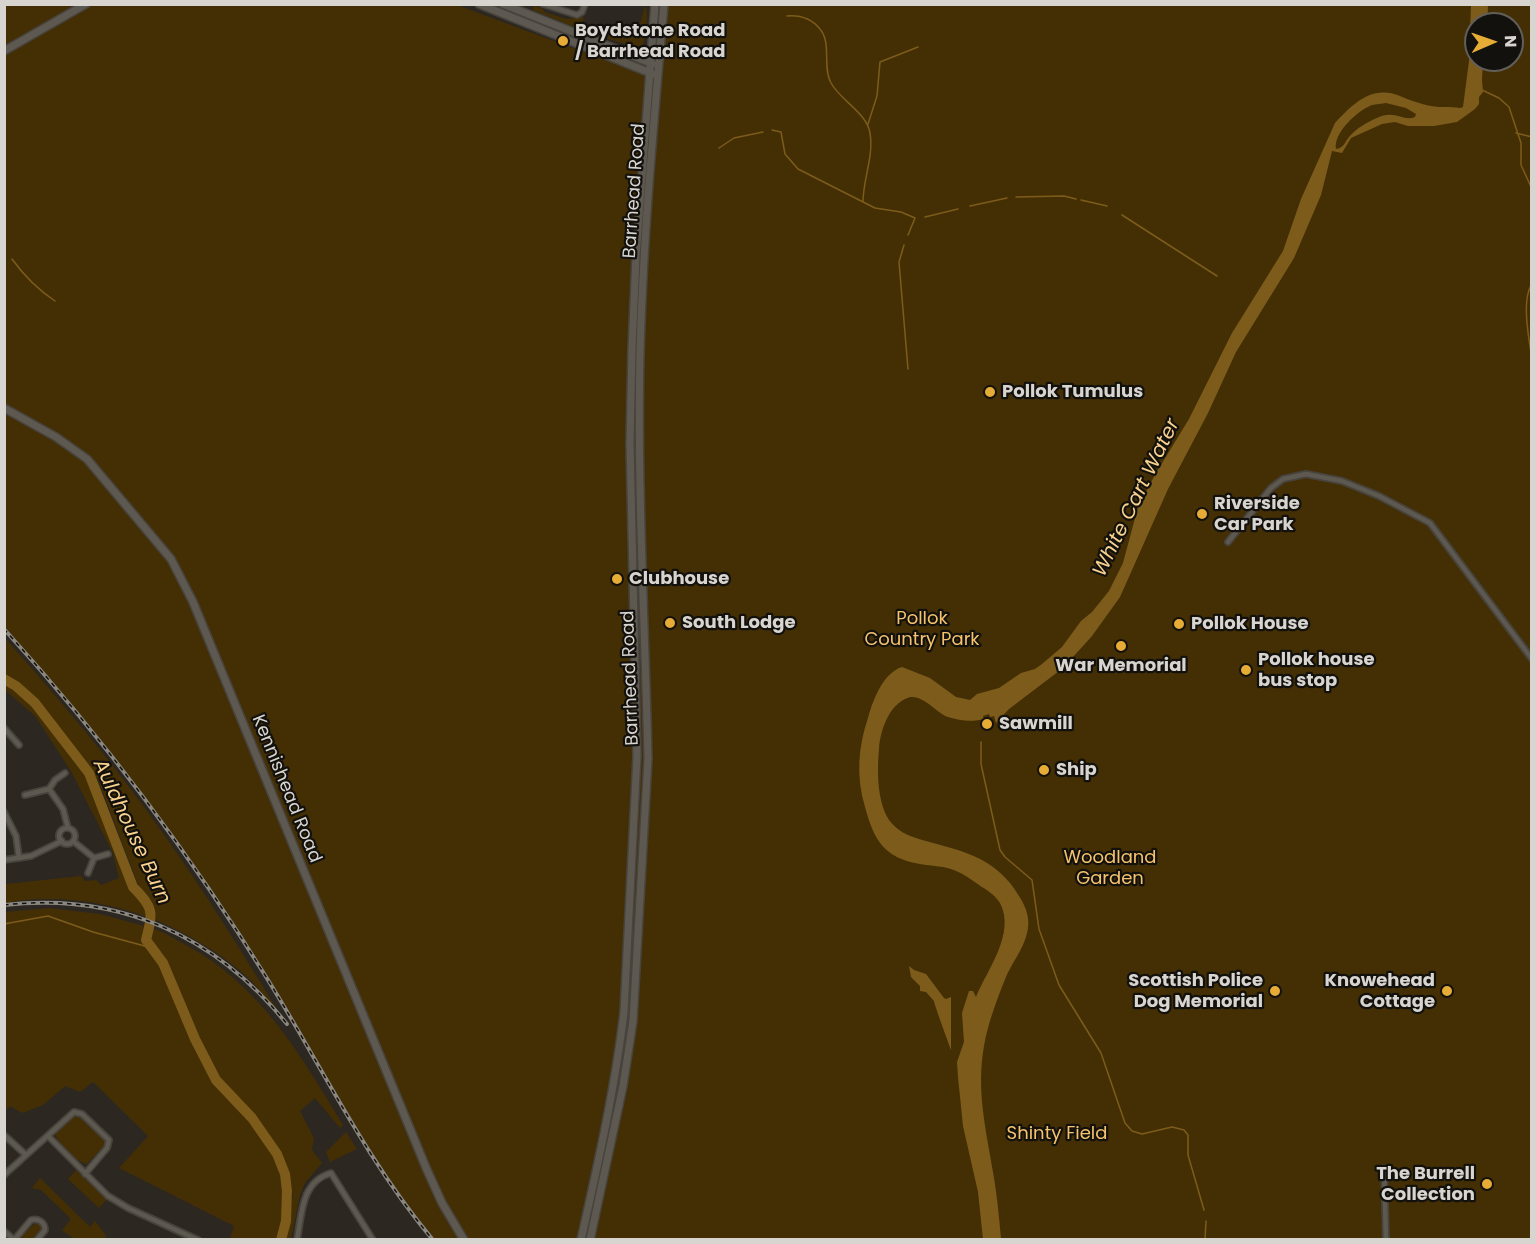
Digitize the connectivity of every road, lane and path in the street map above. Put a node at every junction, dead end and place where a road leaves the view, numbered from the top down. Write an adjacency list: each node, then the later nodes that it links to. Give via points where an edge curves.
1 (86, 4): 8 (main road)
2 (479, 4): 11 (main road)
3 (502, 4): 9 (main road)
4 (543, 4): 5 (street, via 577,15)
5 (585, 4)
6 (655, 4): 9 (main road, Barrhead Road)
7 (664, 4): 10 (main road, Barrhead Road)
8 (4, 51)
9 (650, 63): 10 (main road); 11 (main road, Barrhead Road)
10 (659, 64): 12 (main road, Barrhead Road)
11 (650, 73): 12 (main road); 13 (main road, Barrhead Road)
12 (658, 74): 14 (main road, Barrhead Road)
13 (643, 164): 14 (main road); 32 (main road, Barrhead Road, via 631,376 637,747)
14 (652, 164): 33 (main road, Barrhead Road, via 640,352 648,759)
15 (4, 408): 48 (main road, Kennishead Road, via 87,459 177,567 427,1170)
16 (1228, 542): 17 (street, via 1271,488 1283,479 1306,474 1342,481 1430,523)
17 (1532, 659)
18 (4, 728): 19 (street)
19 (19, 745)
20 (65, 773): 21 (street)
21 (49, 789): 22 (street); 24 (street, via 63,808)
22 (25, 795)
23 (4, 812): 28 (street, via 16,836)
24 (68, 828): 25 (street, via 60,833); 26 (street, via 75,834)
25 (62, 841): 26 (street); 28 (street)
26 (73, 841): 29 (street)
27 (108, 854): 29 (street)
28 (19, 858): 30 (street)
29 (94, 858): 31 (street)
30 (4, 860)
31 (87, 873)
32 (627, 954): 33 (main road); 40 (main road, Barrhead Road, via 618,1053)
33 (638, 955): 41 (main road, Barrhead Road, via 631,1040)
34 (4, 1135): 36 (street)
35 (48, 1136): 36 (street); 38 (street); 38 (street, via 74,1112 82,1114 109,1140 107,1149)
36 (26, 1155): 39 (street)
37 (1384, 1168): 51 (street)
38 (85, 1174): 45 (street, via 118,1202)
39 (4, 1175)
40 (584, 1226): 41 (main road); 49 (main road, Barrhead Road)
41 (592, 1228): 50 (main road, Barrhead Road)
42 (4, 1231): 43 (street)
43 (14, 1239): 44 (street, via 35,1219 45,1226)
44 (38, 1239)
45 (198, 1239)
46 (297, 1239): 47 (street, via 307,1193 316,1179 331,1173)
47 (373, 1239)
48 (464, 1239)
49 (581, 1239)
50 (590, 1239)
51 (1386, 1239)

